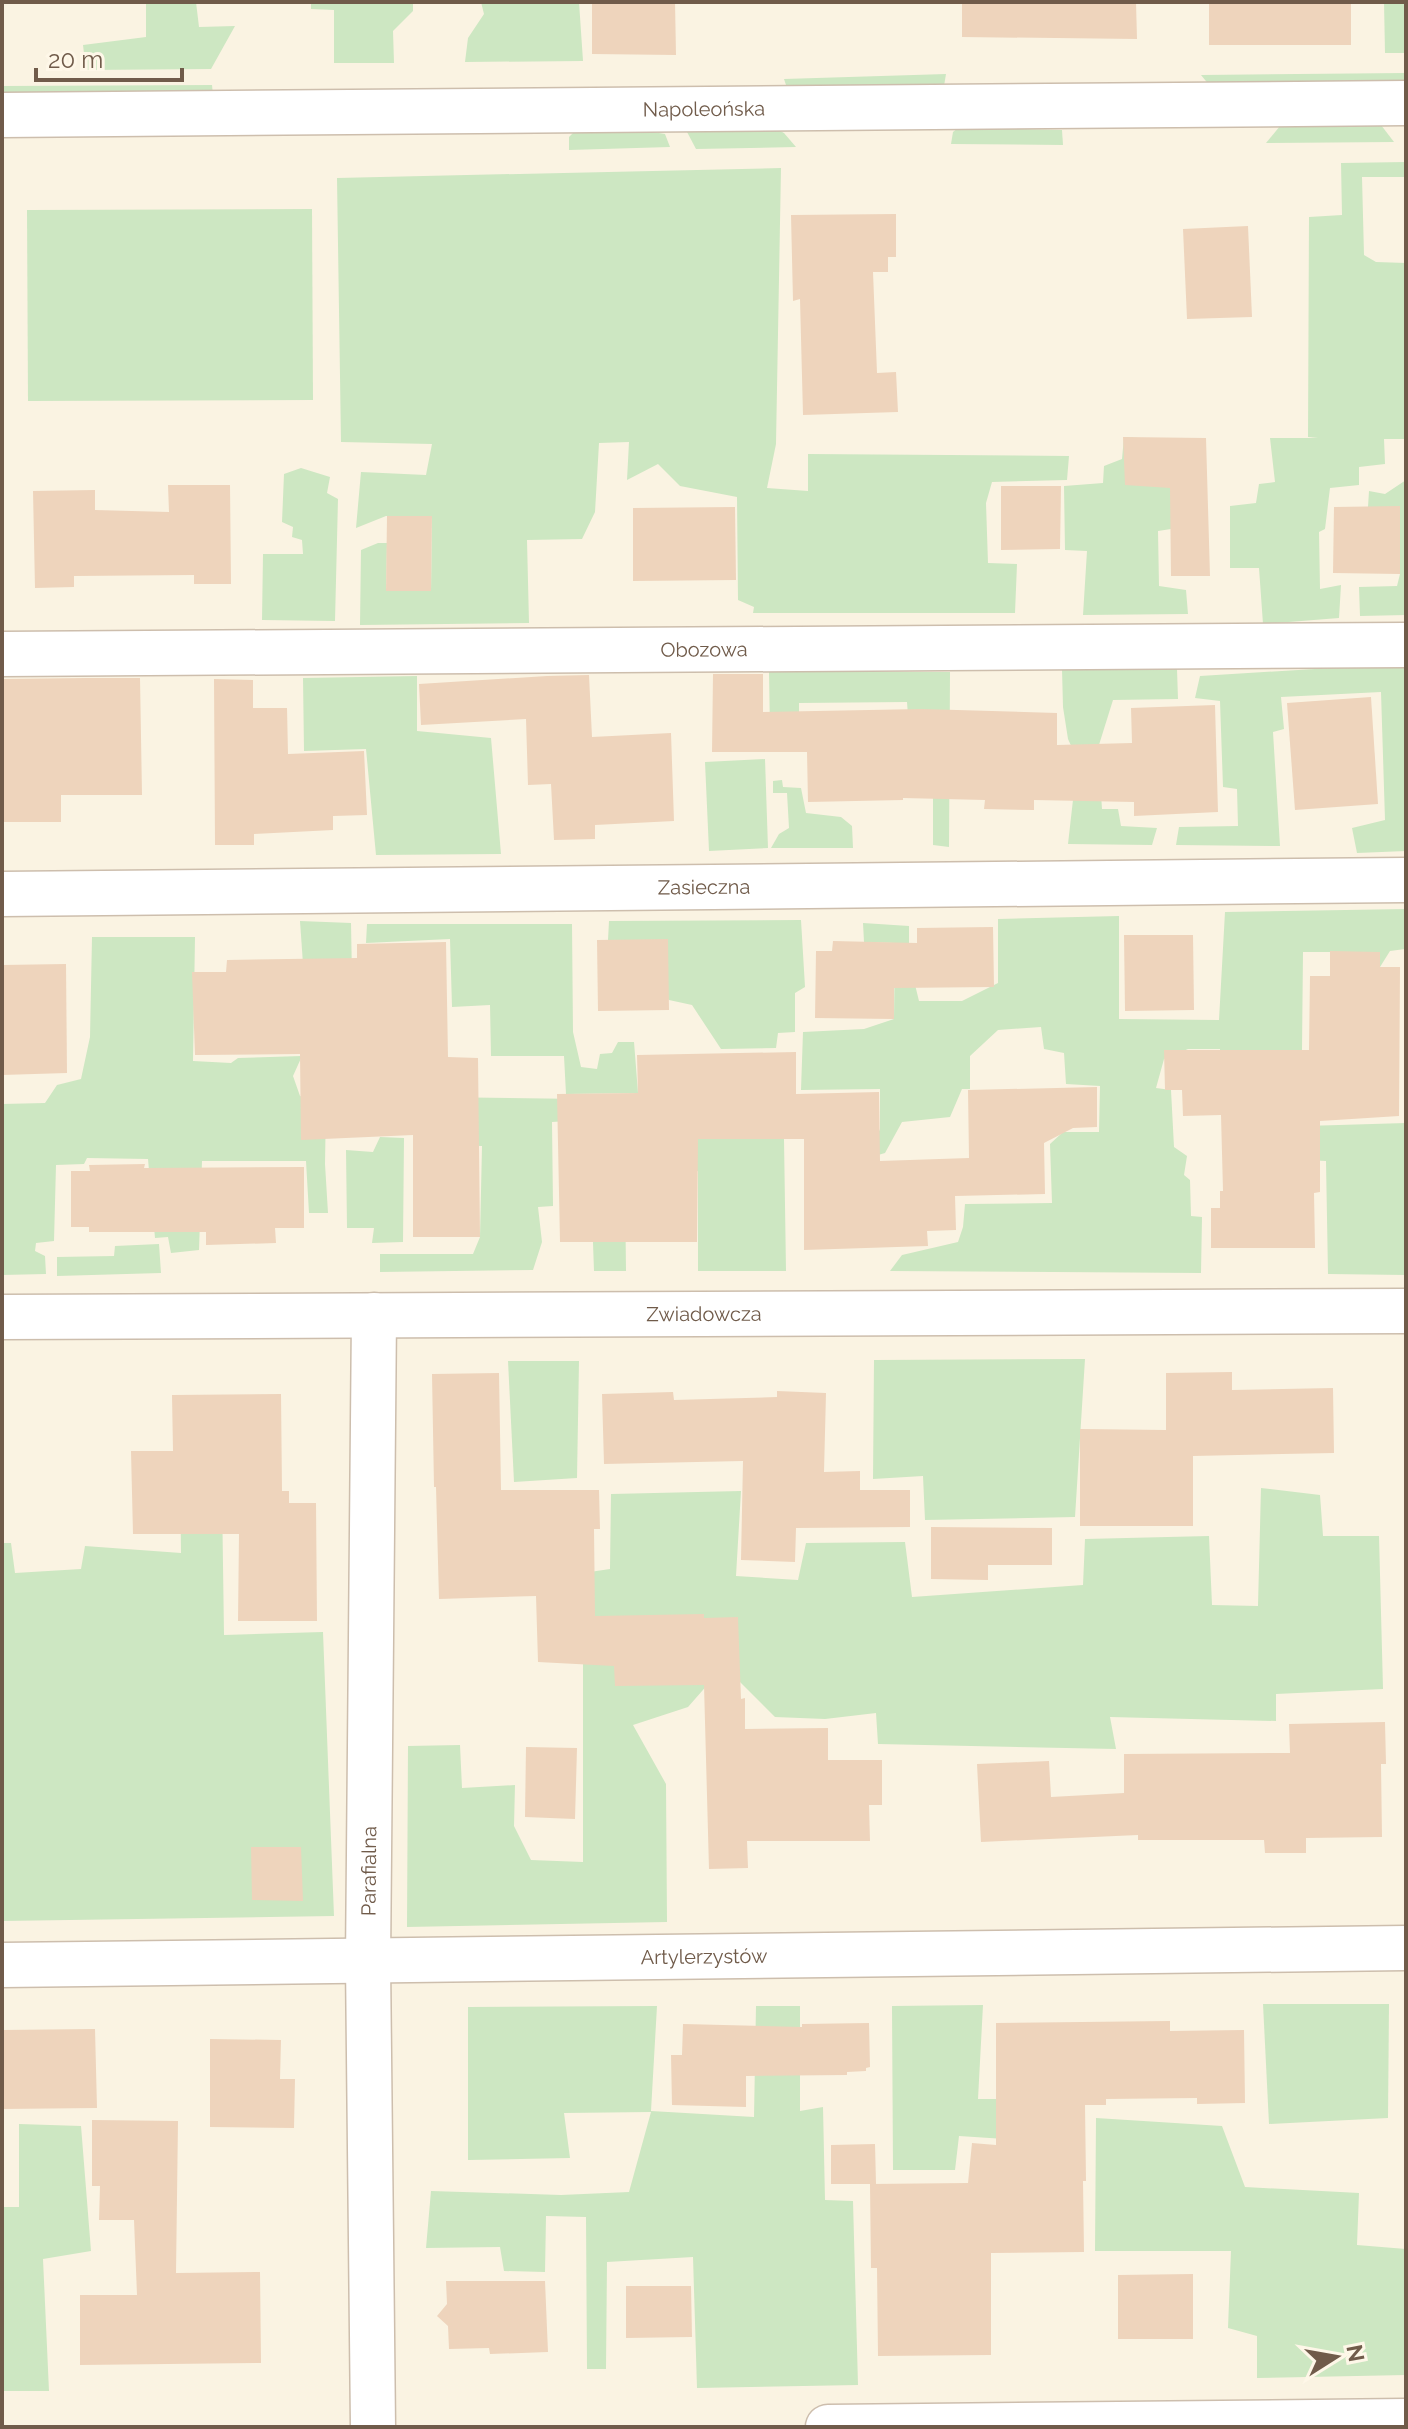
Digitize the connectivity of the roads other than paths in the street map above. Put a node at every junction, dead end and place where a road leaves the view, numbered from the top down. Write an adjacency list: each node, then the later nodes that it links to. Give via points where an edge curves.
1 (1406, 103): 2 (street, Napoleońska)
2 (2, 115)
3 (1406, 645): 4 (street, Obozowa)
4 (2, 654)
5 (1406, 880): 6 (street, Zasieczna)
6 (2, 894)
7 (1406, 1311): 8 (street, Zwiadowcza)
8 (374, 1315): 9 (street, Zwiadowcza); 11 (street, Parafialna)
9 (2, 1317)
10 (1406, 1948): 11 (street, Artylerzystów)
11 (368, 1962): 12 (street, Artylerzystów); 14 (street, Parafialna)
12 (2, 1965)
13 (1406, 2421): 15 (street)
14 (373, 2427)
15 (828, 2427)

